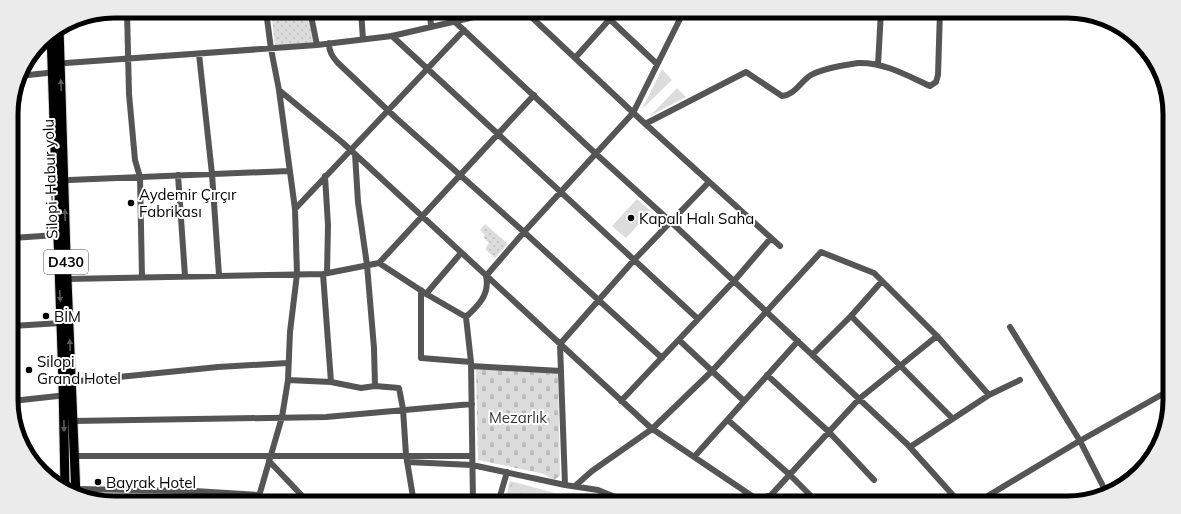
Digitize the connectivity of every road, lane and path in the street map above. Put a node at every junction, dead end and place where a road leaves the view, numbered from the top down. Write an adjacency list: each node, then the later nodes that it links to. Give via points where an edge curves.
1 (127, 18): 24 (street)
2 (267, 18): 21 (street)
3 (311, 18): 20 (street)
4 (362, 18): 17 (street)
5 (430, 18): 13 (street)
6 (469, 18): 12 (street)
7 (532, 18): 23 (street)
8 (680, 18): 26 (street)
9 (881, 18): 27 (street)
10 (940, 18): 27 (street, via 938,75 934,85 930,86)
11 (610, 19): 23 (street); 26 (street)
12 (454, 21): 13 (street); 14 (street)
13 (431, 27): 16 (street)
14 (464, 30): 28 (street); 32 (street)
15 (59, 35): 66 (highway, Silopi-Habur yolu / D430, one-way to 15)
16 (392, 36): 17 (street); 28 (street)
17 (363, 39): 19 (street)
18 (51, 42): 52 (highway, D430)
19 (329, 44): 20 (street); 33 (street, via 329,50 338,63)
20 (316, 45): 21 (street)
21 (271, 49): 22 (street); 31 (street)
22 (199, 54): 24 (street); 40 (street)
23 (575, 58): 34 (street)
24 (129, 59): 25 (street); 44 (street, via 134,153)
25 (66, 63)
26 (657, 64): 34 (street)
27 (878, 65): 35 (street, via 859,63 816,72 787,96 782,96 746,72)
28 (427, 69): 33 (street); 36 (street)
29 (47, 74): 30 (street)
30 (26, 76)
31 (279, 90): 37 (street); 39 (street)
32 (534, 95): 36 (street); 38 (street)
33 (388, 110): 37 (street); 41 (street)
34 (633, 113): 35 (street); 38 (street)
35 (645, 124): 46 (street)
36 (498, 134): 41 (street); 47 (street)
37 (353, 152): 43 (street); 49 (street); 59 (street)
38 (595, 153): 47 (street); 50 (street)
39 (289, 171): 40 (street); 48 (street)
40 (212, 174): 42 (street); 62 (street)
41 (460, 174): 49 (street); 51 (street)
42 (178, 175): 44 (street); 63 (street)
43 (326, 176): 48 (street); 60 (street, via 328,225)
44 (140, 177): 45 (street); 65 (street)
45 (69, 180)
46 (709, 182): 50 (street); 54 (street)
47 (561, 192): 51 (street); 57 (street)
48 (295, 210): 61 (street)
49 (422, 216): 56 (street); 58 (street)
50 (671, 222): 57 (street); 67 (street)
51 (524, 232): 64 (street); 70 (street)
52 (57, 235): 53 (street); 75 (highway, D430, one-way to 75)
53 (18, 238)
54 (771, 238): 55 (street); 67 (street)
55 (780, 246)
56 (461, 253): 64 (street); 69 (street)
57 (634, 260): 70 (street); 74 (street)
58 (379, 263): 59 (street); 69 (street)
59 (367, 265): 60 (street); 94 (street)
60 (325, 273): 61 (street); 93 (street)
61 (297, 274): 62 (street); 84 (street)
62 (219, 275): 63 (street)
63 (185, 276): 65 (street)
64 (486, 276): 73 (street, via 487,291 478,306); 81 (street)
65 (142, 277): 66 (street)
66 (68, 279): 92 (highway, Silopi-Habur yolu / D430, one-way to 66)
67 (734, 281): 71 (street); 74 (street)
68 (882, 281): 71 (street, via 874,273 821,252); 72 (street); 78 (street)
69 (423, 292): 73 (street); 85 (street, via 421,358)
70 (598, 300): 81 (street); 83 (street)
71 (766, 311): 80 (street); 88 (street)
72 (851, 316): 82 (street); 86 (street)
73 (466, 317): 85 (street)
74 (698, 319): 79 (street)
75 (61, 323): 76 (street); 92 (highway, D430)
76 (18, 326)
77 (1010, 327): 110 (street)
78 (937, 336): 86 (street); 97 (street)
79 (679, 340): 83 (street); 88 (street)
80 (798, 341): 82 (street); 89 (street)
81 (560, 344): 87 (street); 100 (street)
82 (812, 355): 98 (street)
83 (662, 358): 100 (street)
84 (288, 363): 90 (street); 92 (street, via 218,367)
85 (471, 364): 87 (street); 102 (street)
86 (900, 365): 98 (street); 105 (street)
87 (561, 371): 123 (street)
88 (712, 371): 101 (street); 108 (street)
89 (767, 375): 101 (street); 109 (street)
90 (288, 380): 93 (street); 104 (street)
91 (1020, 380): 97 (street)
92 (68, 382): 96 (highway, Silopi-Habur yolu / D430)
93 (331, 382): 94 (street, via 361,388)
94 (375, 386): 103 (street, via 399,388)
95 (1163, 394): 110 (street)
96 (68, 395): 99 (street); 106 (highway, Silopi-Habur yolu / D430); 122 (highway, D430, one-way to 122)
97 (989, 395): 105 (street)
98 (860, 399): 109 (street); 111 (street)
99 (18, 400)
100 (621, 401): 108 (street)
101 (744, 401): 115 (street)
102 (472, 404): 103 (street); 114 (street)
103 (403, 409): 104 (street, via 326,417); 112 (street)
104 (282, 417): 106 (street); 116 (street)
105 (952, 418): 111 (street)
106 (74, 421): 113 (highway, Silopi-Habur yolu / D430)
107 (730, 421): 120 (street)
108 (652, 429): 115 (street); 124 (street)
109 (830, 432): 120 (street); 121 (street)
110 (1080, 441): 126 (street); 140 (street)
111 (910, 447): 139 (street)
112 (406, 455): 114 (street); 116 (street); 117 (street)
113 (75, 456): 116 (street); 125 (highway, Silopi-Habur yolu / D430)
114 (472, 456): 118 (street)
115 (694, 457): 136 (street)
116 (270, 458): 129 (street); 131 (street)
117 (407, 462): 118 (street); 132 (street)
118 (472, 465): 119 (street); 133 (street)
119 (506, 472): 123 (street); 134 (street)
120 (790, 475): 137 (street); 138 (street)
121 (874, 480)
122 (65, 482)
123 (565, 485): 124 (street)
124 (575, 486): 135 (street, via 598,490)
125 (76, 488)
126 (1104, 488)
127 (87, 492): 128 (street)
128 (194, 492): 129 (street); 130 (street)
129 (260, 495)
130 (194, 496)
131 (301, 496)
132 (413, 496)
133 (473, 496)
134 (500, 496)
135 (613, 496)
136 (752, 496)
137 (768, 496)
138 (811, 496)
139 (954, 496)
140 (988, 496)

